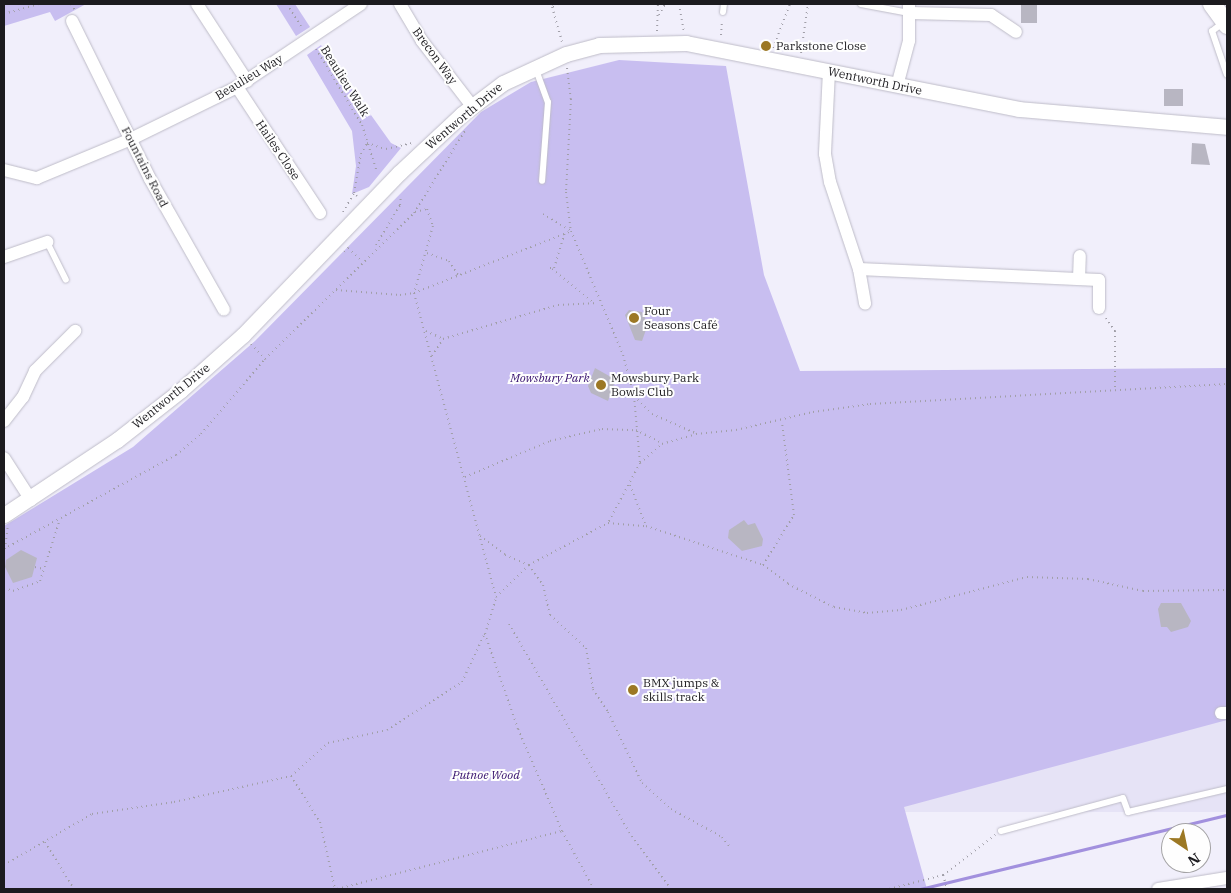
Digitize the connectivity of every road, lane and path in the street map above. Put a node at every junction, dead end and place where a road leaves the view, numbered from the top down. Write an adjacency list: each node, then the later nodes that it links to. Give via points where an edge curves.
1 (39, 4): 18 (path)
2 (197, 4): 33 (street, Hailes Close)
3 (287, 4): 23 (path, Beaulieu Walk)
4 (361, 4): 23 (street, Beaulieu Way)
5 (400, 4): 35 (street, Brecon Way)
6 (558, 4): 27 (path, via 552,7)
7 (658, 4): 19 (path)
8 (665, 4): 19 (path)
9 (679, 4): 25 (path)
10 (724, 4): 17 (lane)
11 (790, 4): 28 (path)
12 (808, 4): 29 (path)
13 (861, 4): 15 (lane)
14 (1212, 4): 21 (main road)
15 (910, 8): 16 (street); 34 (street)
16 (993, 9): 22 (street)
17 (723, 12): 26 (path)
18 (4, 14)
19 (658, 17): 24 (path)
20 (72, 21): 37 (street, Fountains Road)
21 (1226, 23): 32 (lane, via 1212,32)
22 (1016, 32)
23 (310, 40): 33 (street, Beaulieu Way); 39 (path, Beaulieu Walk, via 362,125)
24 (656, 42): 25 (street, Wentworth Drive); 27 (street, Wentworth Drive, via 599,45)
25 (686, 43): 26 (street, Wentworth Drive)
26 (719, 48): 28 (street, Wentworth Drive)
27 (566, 54): 30 (street, Wentworth Drive); 50 (path, via 571,99 566,192)
28 (768, 58): 29 (street, Wentworth Drive)
29 (800, 65): 31 (street, Wentworth Drive)
30 (535, 66): 35 (street, Wentworth Drive, via 503,83); 42 (lane, via 548,102)
31 (828, 71): 34 (street, Wentworth Drive); 59 (street, via 825,154 830,182)
32 (1227, 72)
33 (242, 84): 37 (street, Beaulieu Way); 46 (street, Hailes Close)
34 (897, 86): 36 (street, Wentworth Drive, via 1019,109)
35 (467, 110): 38 (street, Wentworth Drive); 48 (path, via 468,123 464,135)
36 (1227, 127)
37 (131, 139): 40 (street, Beaulieu Way, via 37,178); 69 (street, Fountains Road)
38 (434, 139): 39 (path, via 386,148); 45 (street, Wentworth Drive)
39 (368, 144): 41 (path, Beaulieu Walk); 43 (path, via 361,154)
40 (4, 170)
41 (377, 172)
42 (542, 181)
43 (354, 193): 45 (path); 47 (path)
44 (401, 195): 53 (path, via 398,210 380,232)
45 (368, 207): 86 (street, Wentworth Drive, via 243,335 181,390)
46 (320, 213)
47 (342, 213)
48 (414, 213): 53 (path); 55 (path, via 427,209 433,226)
49 (543, 214): 50 (path)
50 (571, 231): 51 (path); 66 (path)
51 (565, 233): 60 (path); 65 (path, via 551,269)
52 (47, 242): 57 (street); 62 (lane)
53 (376, 247): 58 (path)
54 (344, 252): 58 (path, via 348,248)
55 (427, 253): 60 (path, via 449,261); 64 (path)
56 (1080, 256): 61 (street)
57 (4, 257)
58 (362, 261): 63 (path)
59 (859, 269): 61 (street); 67 (street)
60 (458, 275): 64 (path)
61 (1079, 279): 68 (street, via 1099,280)
62 (66, 280)
63 (336, 290): 64 (path, via 400,295); 88 (path, via 265,360 188,444)
64 (414, 293): 70 (path)
65 (594, 303): 66 (path); 72 (path, via 558,305)
66 (598, 303): 76 (path, via 623,356)
67 (865, 303)
68 (1099, 308): 75 (path, via 1115,332)
69 (224, 310)
70 (424, 330): 72 (path); 73 (path)
71 (75, 331): 77 (street, via 40,364 23,397)
72 (443, 339): 73 (path)
73 (432, 357): 84 (path)
74 (1227, 384): 75 (path)
75 (1115, 388): 78 (path, via 870,404 813,412)
76 (634, 396): 79 (path); 80 (path, via 652,414)
77 (4, 420)
78 (782, 422): 80 (path); 93 (path, via 794,514)
79 (636, 430): 81 (path); 83 (path); 84 (path, via 602,429 550,442)
80 (696, 434): 81 (path)
81 (662, 444): 83 (path)
82 (4, 458): 86 (street)
83 (640, 463): 85 (path)
84 (465, 477): 91 (path)
85 (630, 485): 89 (path); 90 (path)
86 (31, 500): 87 (street, Wentworth Drive)
87 (7, 513): 92 (path)
88 (59, 522): 92 (path); 96 (path)
89 (608, 523): 90 (path); 94 (path)
90 (646, 526): 93 (path)
91 (480, 536): 94 (path, via 505,555); 99 (path)
92 (4, 549)
93 (763, 565): 98 (path, via 788,584 834,607 867,613 901,610 1027,577 1088,579 1143,591)
94 (529, 566): 99 (path); 107 (path, via 544,585 550,615 586,648 593,690 608,712 642,783 671,809 722,837)
95 (35, 567): 96 (path)
96 (44, 568): 97 (path, via 40,581 13,592)
97 (4, 588)
98 (1227, 590)
99 (496, 597): 101 (path)
100 (509, 624): 114 (path, via 629,832)
101 (485, 634): 102 (path, via 462,682 387,730 328,743); 104 (path, via 518,729)
102 (291, 776): 106 (path, via 174,802 92,814); 112 (path, via 320,822)
103 (1227, 789): 105 (lane, via 1128,812 1123,798)
104 (562, 831): 112 (path); 113 (path)
105 (1001, 831): 109 (path)
106 (45, 842): 108 (path); 111 (path)
107 (731, 848)
108 (4, 865)
109 (943, 875): 115 (path); 116 (path)
110 (1227, 878): 117 (street)
111 (74, 889)
112 (336, 889)
113 (594, 889)
114 (671, 889)
115 (890, 889)
116 (947, 889)
117 (1158, 889)

